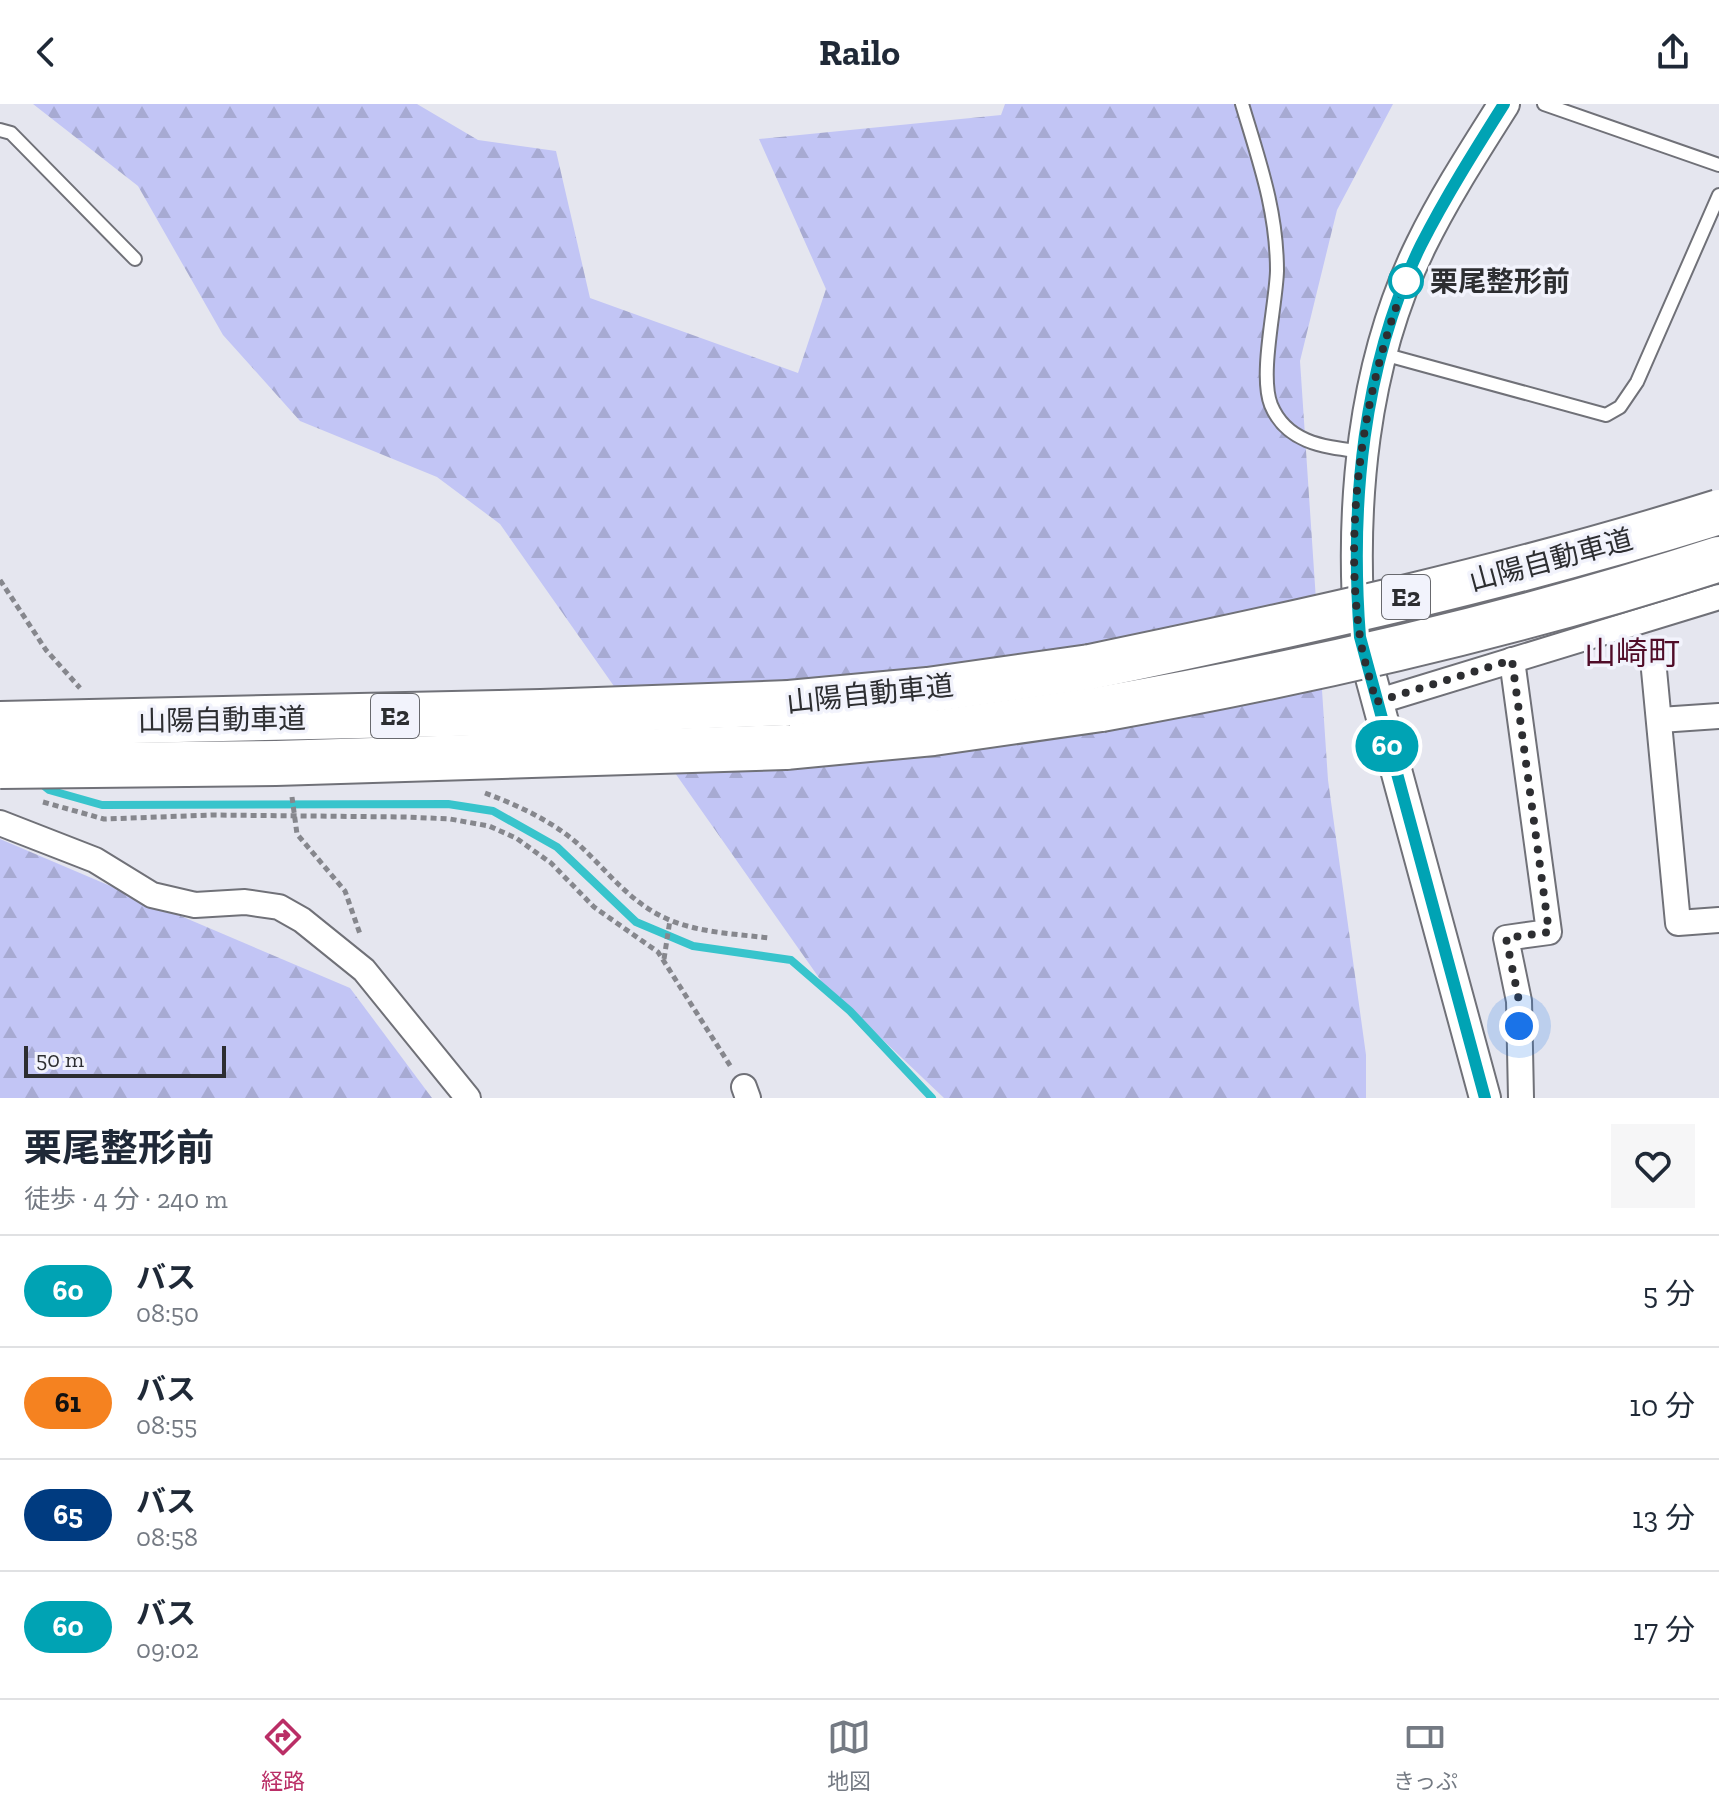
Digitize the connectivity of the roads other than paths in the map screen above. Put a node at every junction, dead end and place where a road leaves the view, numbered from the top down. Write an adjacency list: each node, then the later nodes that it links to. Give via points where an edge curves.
1 (1242, 104): 9 (lane, via 1273,209 1277,272 1268,360 1270,403 1289,432 1317,446)
2 (1504, 104): 8 (street, via 1420,247)
3 (1544, 104): 5 (lane)
4 (0, 130): 7 (lane, via 11,133)
5 (1719, 165)
6 (1719, 195): 8 (lane, via 1637,382 1620,407 1606,415)
7 (135, 259)
8 (1383, 354): 9 (street)
9 (1363, 452): 15 (street, via 1356,581 1360,637)
10 (1719, 512): 18 (highway, 山陽自動車道 / E2, bridge, via 1518,571 1292,625 1090,667 928,690 789,703)
11 (1719, 559): 19 (highway, 山陽自動車道 / E2, bridge, via 1468,632 1288,675 933,733 785,747)
12 (1719, 597): 13 (street)
13 (1512, 660): 15 (street); 24 (street, via 1549,932 1506,938 1519,1001)
14 (1654, 670): 17 (street)
15 (1376, 702): 23 (street)
16 (1719, 716): 17 (street)
17 (1660, 720): 21 (street, via 1678,923)
18 (0, 724)
19 (0, 766)
20 (0, 823): 22 (street, via 95,860 152,895 195,905 245,902 279,907 302,920 364,970)
21 (1719, 920)
22 (468, 1098)
23 (1485, 1098)
24 (1521, 1098)

